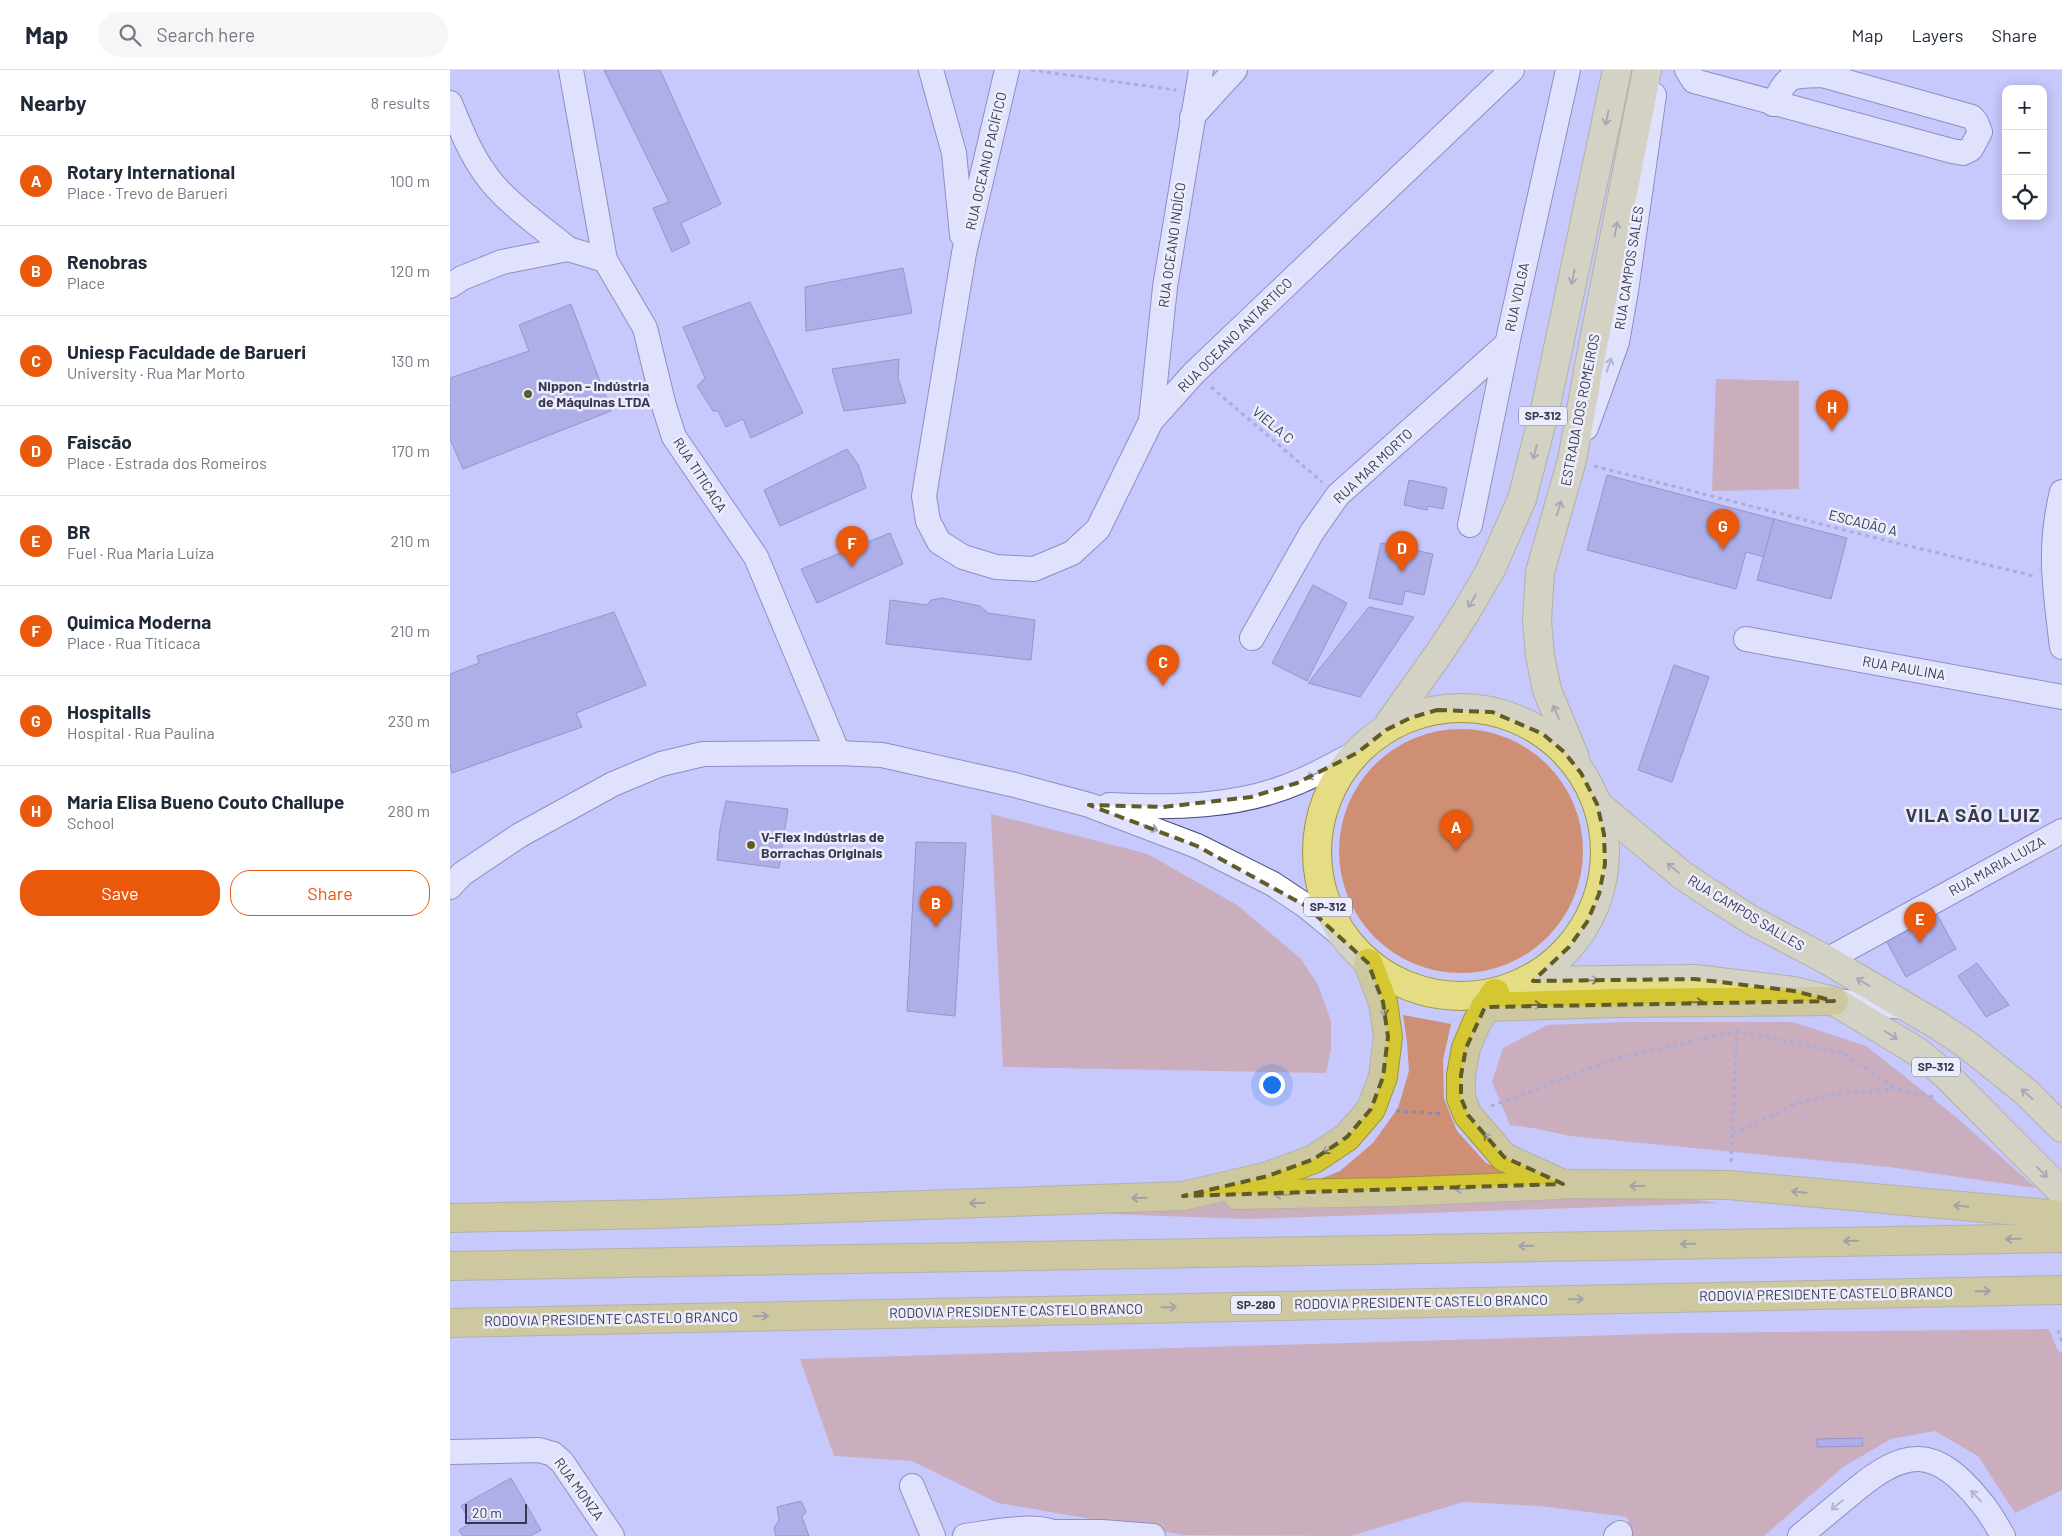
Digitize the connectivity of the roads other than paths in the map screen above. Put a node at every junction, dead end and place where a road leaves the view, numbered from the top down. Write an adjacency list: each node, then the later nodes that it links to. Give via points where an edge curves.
1 (571, 70): 17 (street, RUA TITICACA)
2 (931, 70): 16 (street, via 954,154)
3 (1007, 70): 16 (street, RUA OCEANO PACÍFICO)
4 (1201, 70): 14 (street, RUA OCEANO INDÍCO)
5 (1235, 70): 14 (street)
6 (1512, 70): 20 (street, RUA OCEANO ANTARTICO, via 1194,373)
7 (1568, 70): 19 (street, RUA VOLGA)
8 (1618, 70): 28 (main road, SP-312, one-way to 28, via 1546,405 1522,499 1491,569 1466,612)
9 (1647, 70): 21 (main road, ESTRADA DOS ROMEIROS / SP-312, one-way to 9)
10 (1658, 70): 21 (street, RUA CAMPOS SALES, one-way to 10, via 1617,342)
11 (1687, 70): 13 (street, via 1694,81)
12 (450, 104): 15 (street, via 463,135 498,190)
13 (1773, 104): 13 (street, via 1962,153 1971,149 1980,132 1972,117 1822,75 1798,75 1785,81)
14 (1191, 118): 20 (street, RUA OCEANO INDÍCO, via 1165,287)
15 (568, 250): 17 (street); 18 (street, via 502,262)
16 (964, 253): 20 (street, RUA OCEANO ANTARTICO, via 924,496 928,521 939,542 964,557 996,567 1034,569 1072,553 1098,529)
17 (605, 260): 29 (street, RUA TITICACA, via 646,328 674,437 756,557)
18 (450, 286)
19 (1507, 344): 23 (street, RUA VOLGA); 24 (street, RUA MAR MORTO, via 1338,495 1312,532)
20 (1151, 421)
21 (1572, 460): 31 (main road, ESTRADA DOS ROMEIROS / SP-312, one-way to 21, via 1547,690 1537,621 1540,572)
22 (2062, 492): 26 (street, via 2054,530 2054,581)
23 (1470, 525)
24 (1252, 638)
25 (1746, 639): 27 (street, RUA PAULINA)
26 (2062, 647)
27 (2062, 697)
28 (1386, 730): 30 (main road, SP-312); 31 (main road, via 1437,710 1465,708 1492,712 1543,734)
29 (838, 753): 33 (street, via 882,755); 35 (street, via 703,754 661,764 620,781 520,835)
30 (1357, 753): 33 (street, one-way to 33, via 1297,782 1251,797 1208,805); 36 (main road, SP-312, via 1339,775 1326,802 1318,829 1316,858 1320,887)
31 (1581, 773): 32 (main road, SP-312)
32 (1597, 804): 37 (main road, RUA CAMPOS SALLES / SP-312, one-way to 32, via 1751,920 1697,885); 39 (main road, via 1604,834 1599,894 1587,922 1569,947)
33 (1090, 805): 36 (street, one-way to 36, via 1197,846 1273,884)
34 (2062, 830): 37 (street, RUA MARIA LUIZA)
35 (454, 880)
36 (1346, 939): 38 (main road, SP-312)
37 (1827, 960): 42 (main road, RUA CAMPOS SALLES / SP-312, one-way to 37)
38 (1368, 962): 40 (main road, SP-312, via 1414,988); 46 (highway, one-way to 46, via 1383,1002 1388,1037 1383,1077 1371,1109 1346,1137 1314,1159 1268,1176)
39 (1525, 981): 40 (main road); 41 (main road, RUA CAMPOS SALLES / SP-312, one-way to 41, via 1695,979 1794,991)
40 (1490, 1000): 41 (highway, one-way to 41, via 1615,1003); 44 (highway, one-way to 40, via 1504,1157 1468,1115 1461,1098 1466,1048)
41 (1834, 1001): 42 (street, RUA CAMPOS SALLES / SP-312); 45 (main road, RUA CAMPOS SALLES / SP-312, one-way to 45, via 1918,1052 1946,1075)
42 (1905, 1007): 43 (main road, RUA CAMPOS SALLES / SP-312, one-way to 42, via 1994,1065 1939,1026)
43 (2062, 1128)
44 (1563, 1184): 46 (highway, one-way to 46, via 1393,1192); 47 (highway, one-way to 44, via 1729,1185)
45 (2062, 1192)
46 (1183, 1196): 48 (highway, one-way to 48)
47 (2062, 1215)
48 (450, 1218)
49 (2062, 1238): 50 (highway, one-way to 50)
50 (450, 1266)
51 (2062, 1290): 52 (highway, RODOVIA PRESIDENTE CASTELO BRANCO / SP-280, one-way to 51)
52 (450, 1322)
53 (450, 1452): 56 (street, RUA MONZA, via 530,1450 553,1454 562,1462)
54 (912, 1486): 57 (street)
55 (1057, 1534): 58 (street, via 1036,1528); 59 (street, via 1102,1532)
56 (612, 1536)
57 (934, 1536)
58 (965, 1536)
59 (1153, 1536)
60 (1800, 1536): 61 (street, one-way to 60, via 1981,1501 1956,1475 1925,1459 1892,1464 1874,1474)
61 (2003, 1536)

